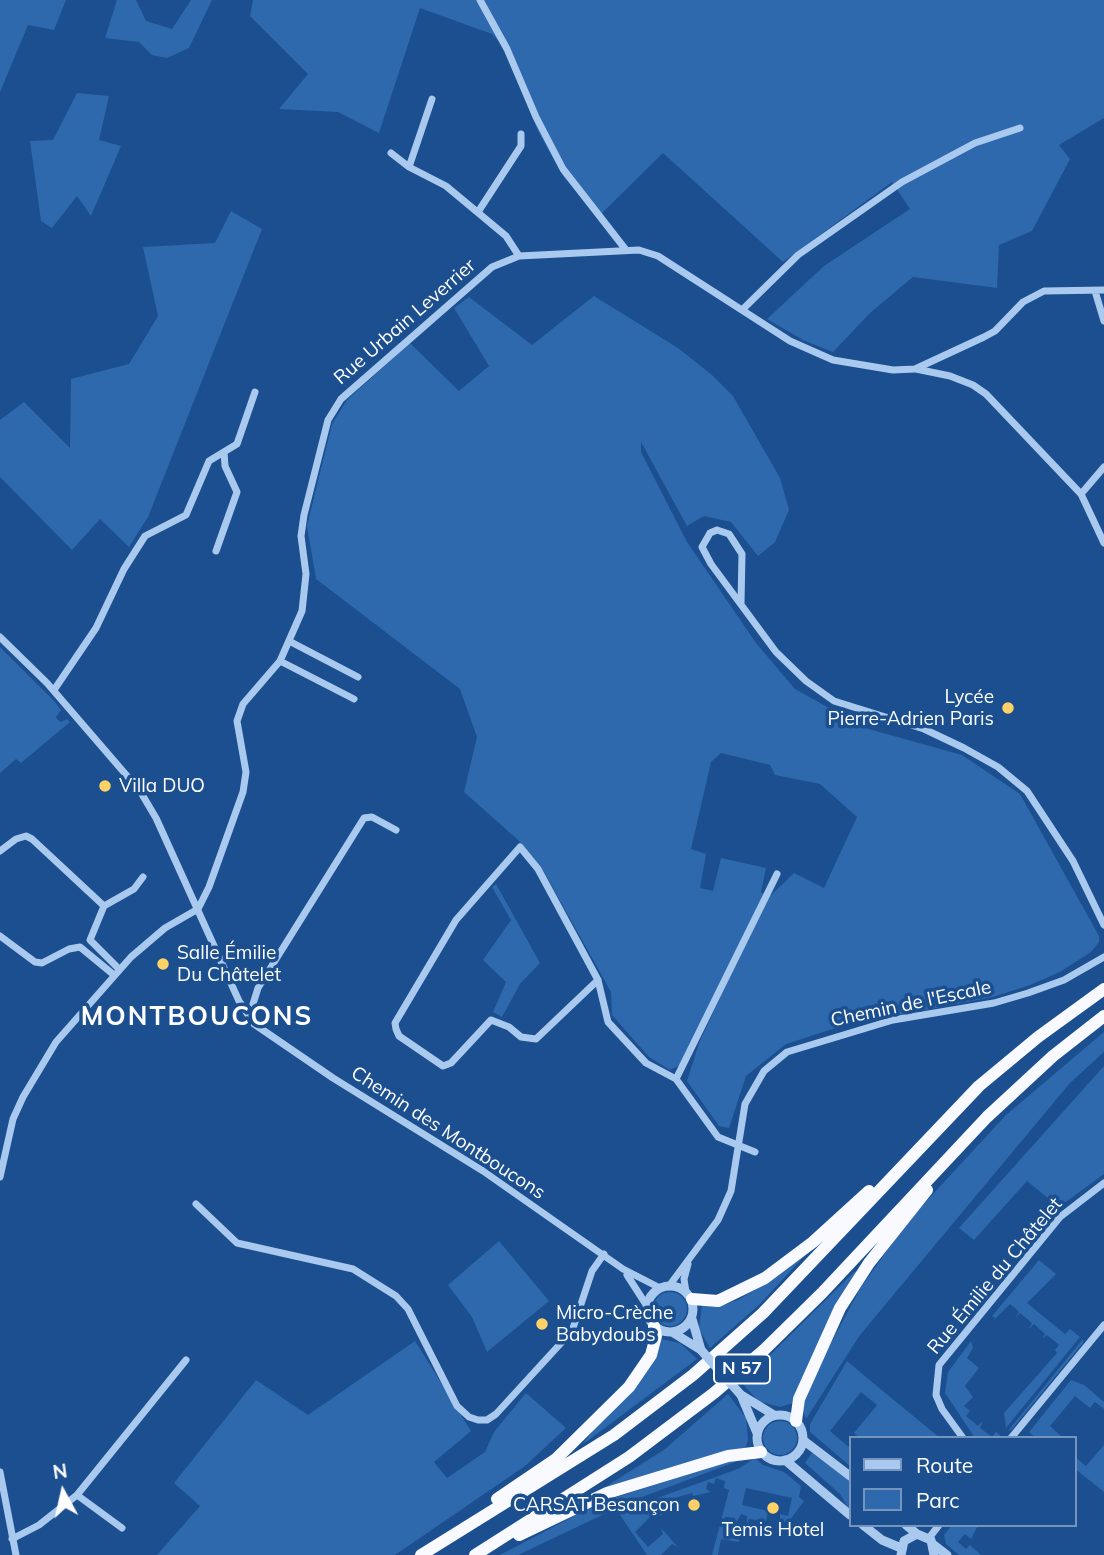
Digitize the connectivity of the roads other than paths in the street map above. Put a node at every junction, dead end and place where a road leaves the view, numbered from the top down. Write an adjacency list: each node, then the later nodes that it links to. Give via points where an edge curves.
1 (480, 0): 8 (street, via 563,169)
2 (432, 99): 6 (street)
3 (1020, 128): 12 (street, via 975,143 902,182 798,255)
4 (521, 134): 7 (street, via 521,146)
5 (391, 153): 6 (street)
6 (409, 167): 7 (street, via 446,186)
7 (478, 212): 9 (street, via 506,236)
8 (626, 250): 9 (street, Rue Urbain Leverrier); 12 (street, Rue Urbain Leverrier, via 658,256)
9 (519, 256): 23 (street, Rue Urbain Leverrier, via 492,267 341,399 328,421 304,515 301,536 306,596)
10 (1104, 290): 11 (street, Rue Urbain Leverrier)
11 (1095, 291): 13 (street); 14 (street, Rue Urbain Leverrier, via 1044,291 1032,296 995,331)
12 (742, 310): 14 (street, Rue Urbain Leverrier, via 790,341 833,360 865,368)
13 (1104, 321)
14 (915, 369): 18 (street, via 974,385)
15 (255, 392): 16 (street, via 237,444)
16 (224, 452): 20 (street, via 237,492); 26 (street, via 209,461 186,515 145,536 96,628)
17 (1104, 467): 18 (street)
18 (1081, 494): 19 (street)
19 (1104, 543)
20 (216, 551)
21 (741, 603): 21 (street, via 742,554 729,534 717,530 703,540 702,550); 34 (street, via 776,652 834,701 924,729 1014,778 1073,861)
22 (0, 637): 26 (street, Chemin des Montboucons)
23 (289, 641): 24 (street, Rue Urbain Leverrier); 25 (street)
24 (280, 661): 27 (street); 33 (street, Rue Urbain Leverrier, via 243,704 237,721 246,772 243,792)
25 (358, 677)
26 (54, 690): 33 (street, Chemin des Montboucons, via 140,791)
27 (354, 699)
28 (396, 831): 41 (street, via 372,817 364,818 258,988)
29 (0, 851): 32 (street, via 16,839 32,839)
30 (777, 874): 42 (street)
31 (143, 877): 32 (street, via 134,889)
32 (104, 906): 37 (street, via 90,940)
33 (198, 909): 37 (street, via 165,928); 41 (street, Chemin des Montboucons)
34 (1104, 925)
35 (0, 936): 37 (street, via 35,962 80,947)
36 (1104, 957): 44 (street, Chemin de l'Escale, via 1064,980 1028,993 893,1020 787,1052 755,1084 745,1104)
37 (116, 972): 47 (street, via 56,1042 26,1088 13,1119)
38 (598, 980): 38 (street, via 536,1039 521,1037 491,1020 443,1066 399,1036 396,1029 395,1023 456,920 520,847 538,869); 42 (street, via 608,1022 646,1063)
39 (1104, 989): 45 (highway, N 57, via 1001,1067)
40 (1104, 1016): 43 (highway, N 57, via 1053,1056)
41 (254, 1024): 50 (street, Chemin des Montboucons)
42 (676, 1079): 44 (street, via 718,1137)
43 (969, 1135): 64 (highway, via 869,1263 841,1308 802,1391); 87 (highway, N 57, via 821,1293 724,1384 629,1457)
44 (736, 1146): 46 (street); 51 (street, Chemin de l'Escale, via 727,1201)
45 (919, 1147): 54 (highway, via 813,1242 765,1278 718,1301); 83 (highway, N 57, via 763,1313 693,1376 614,1435)
46 (755, 1152)
47 (0, 1177)
48 (1104, 1183): 66 (street, Rue Émilie du Châtelet, via 1060,1217 939,1365 936,1395)
49 (196, 1204): 50 (street, via 237,1243 353,1269 396,1296 408,1309 457,1406 478,1420 496,1414 572,1331 592,1270)
50 (604, 1254): 52 (street, Chemin des Montboucons)
51 (689, 1260): 53 (street, Chemin de l'Escale); 54 (street, via 684,1279)
52 (623, 1269): 53 (street, Chemin des Montboucons); 55 (street, Chemin des Montboucons)
53 (665, 1287): 54 (street); 55 (street, via 652,1295)
54 (689, 1295): 56 (street)
55 (647, 1306): 58 (street)
56 (692, 1319): 59 (street); 60 (street)
57 (1104, 1325): 67 (street)
58 (654, 1326): 59 (street); 83 (highway, via 654,1348 645,1366 575,1442)
59 (672, 1332): 60 (street)
60 (701, 1350): 62 (street, bridge)
61 (186, 1360): 73 (street)
62 (741, 1395): 63 (street); 65 (street)
63 (774, 1415): 64 (street); 65 (street, via 764,1420)
64 (796, 1421): 68 (street)
65 (757, 1433): 69 (street)
66 (962, 1436)
67 (1013, 1436)
68 (803, 1440): 70 (street, via 797,1453); 72 (street)
69 (761, 1452): 70 (street, via 770,1459); 88 (highway, via 728,1455 607,1493)
70 (785, 1460): 75 (street)
71 (0, 1472): 74 (street)
72 (848, 1474)
73 (77, 1495): 79 (street); 81 (street, via 39,1525)
74 (3, 1511): 81 (street)
75 (848, 1512)
76 (866, 1527): 84 (street)
77 (908, 1527): 80 (street)
78 (938, 1527): 82 (street)
79 (122, 1528)
80 (916, 1534): 82 (street); 84 (street, via 906,1538)
81 (12, 1539): 85 (street)
82 (932, 1546): 89 (street)
83 (432, 1548): 86 (highway, N 57)
84 (901, 1551)
85 (16, 1555)
86 (421, 1555)
87 (475, 1555)
88 (482, 1555)
89 (947, 1555)

